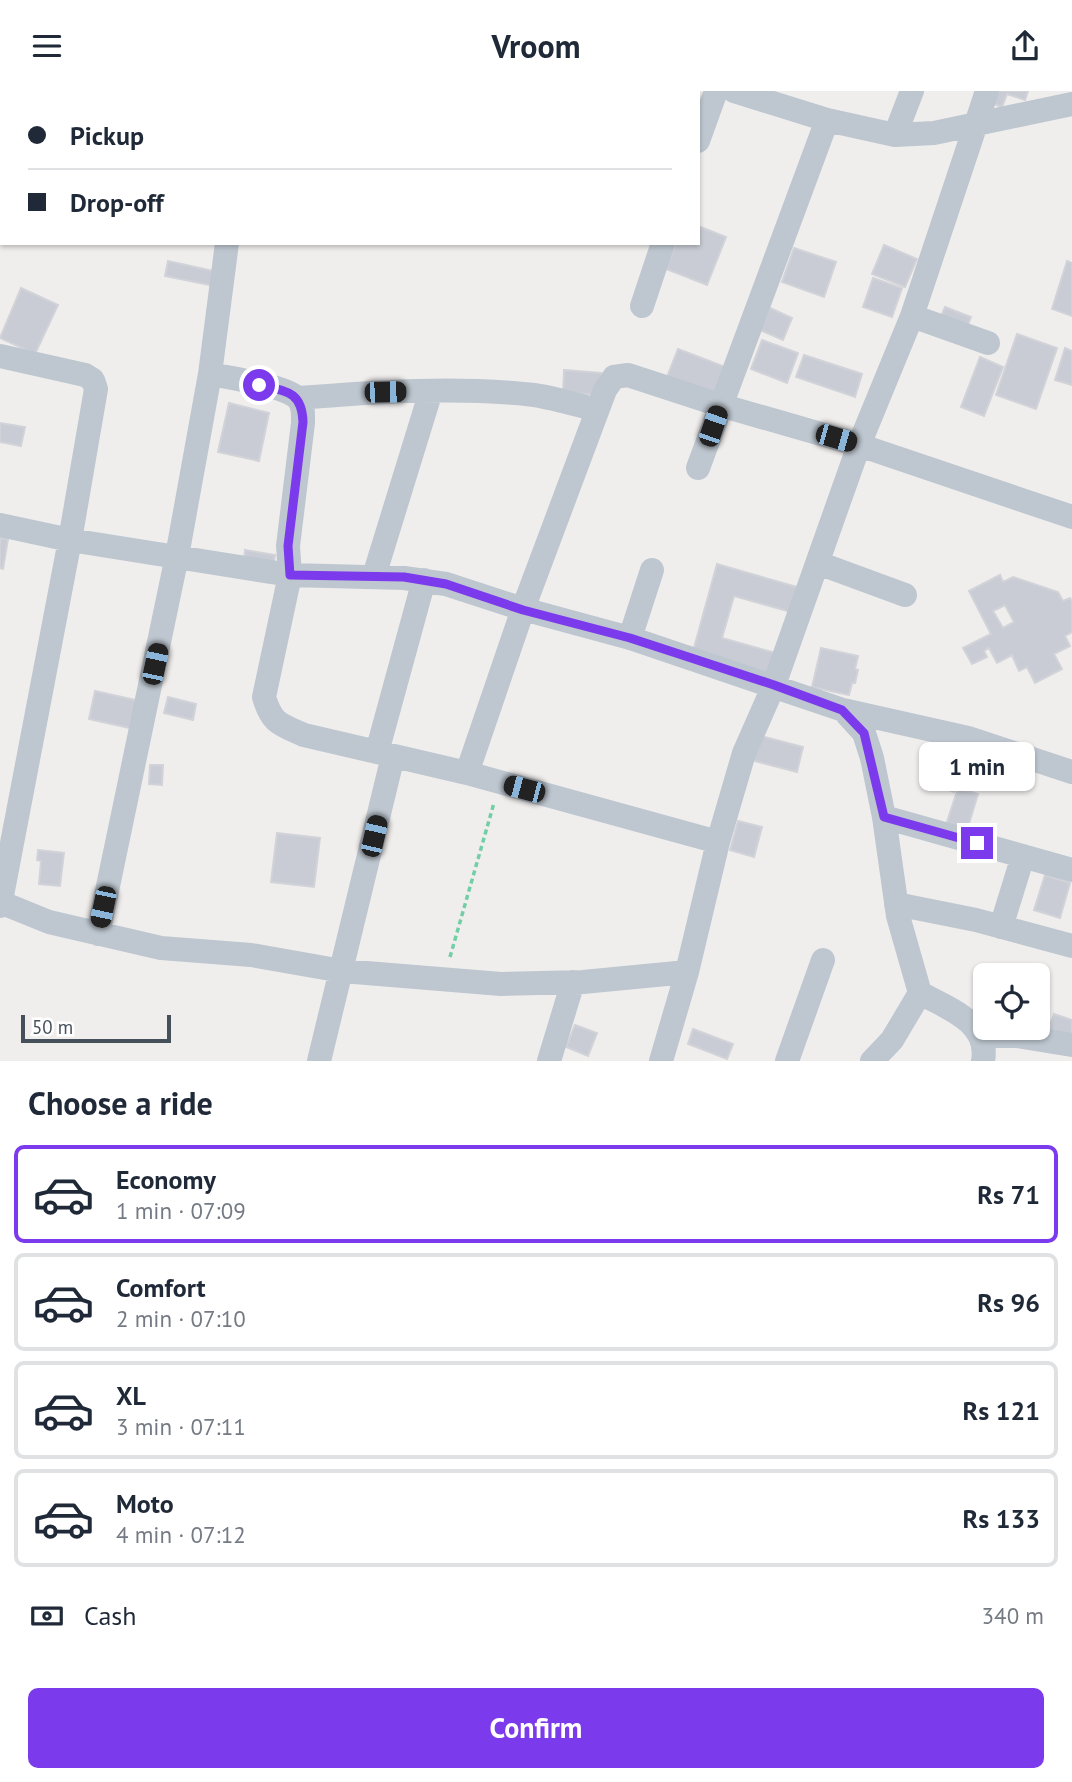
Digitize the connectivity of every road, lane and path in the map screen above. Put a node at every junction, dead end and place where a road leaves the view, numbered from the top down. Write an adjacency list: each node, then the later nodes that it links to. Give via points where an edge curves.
1 (716, 91): 8 (street)
2 (734, 91): 6 (street)
3 (912, 91): 9 (street)
4 (987, 91): 7 (street)
5 (1072, 104): 7 (street)
6 (827, 120): 9 (street); 19 (street)
7 (975, 125): 9 (street); 13 (street)
8 (700, 135)
9 (895, 135)
10 (227, 245): 16 (street)
11 (662, 245): 12 (street)
12 (642, 306)
13 (912, 316): 14 (street); 21 (street)
14 (988, 343)
15 (0, 356): 25 (street, via 93,380 96,389)
16 (210, 374): 18 (street, via 283,390); 26 (street)
17 (431, 391): 18 (street); 20 (street, via 538,396); 30 (street)
18 (298, 398): 29 (street, via 303,422 288,546)
19 (720, 405): 20 (street, via 628,375 614,377); 21 (street); 22 (street)
20 (597, 410): 33 (street)
21 (859, 445): 23 (street); 27 (street)
22 (698, 468)
23 (1072, 517)
24 (0, 525): 25 (street)
25 (70, 540): 26 (street); 45 (street)
26 (177, 556): 29 (street); 48 (street)
27 (818, 563): 32 (street); 35 (street)
28 (652, 570): 34 (street)
29 (290, 575): 30 (street); 37 (street, via 264,697 269,714 304,735)
30 (374, 576): 31 (street)
31 (424, 580): 33 (street); 37 (street)
32 (905, 595)
33 (523, 610): 34 (street); 39 (street)
34 (630, 638): 35 (street)
35 (774, 685): 36 (street); 42 (street, via 744,753)
36 (842, 710): 38 (street, via 968,738); 41 (street, via 864,733)
37 (385, 754): 39 (street); 51 (street)
38 (1072, 772)
39 (467, 773): 40 (street)
40 (500, 782): 42 (street); 53 (path)
41 (884, 817): 43 (street); 46 (street)
42 (718, 842): 52 (street)
43 (1023, 856): 44 (street); 47 (street)
44 (1072, 870)
45 (0, 903): 48 (street)
46 (896, 904): 47 (street); 55 (street)
47 (1001, 927): 49 (street)
48 (98, 934): 51 (street, via 161,948 251,955)
49 (1072, 946)
50 (823, 960): 63 (street)
51 (342, 971): 53 (street); 60 (street)
52 (687, 972): 54 (street); 62 (street)
53 (443, 979): 54 (street, via 500,984)
54 (573, 982): 61 (street)
55 (920, 993): 56 (street); 64 (street, via 892,1040)
56 (973, 1025)
57 (982, 1040): 65 (street)
58 (1031, 1040): 59 (street)
59 (1067, 1050)
60 (319, 1061)
61 (549, 1061)
62 (661, 1061)
63 (787, 1061)
64 (872, 1061)
65 (983, 1061)

